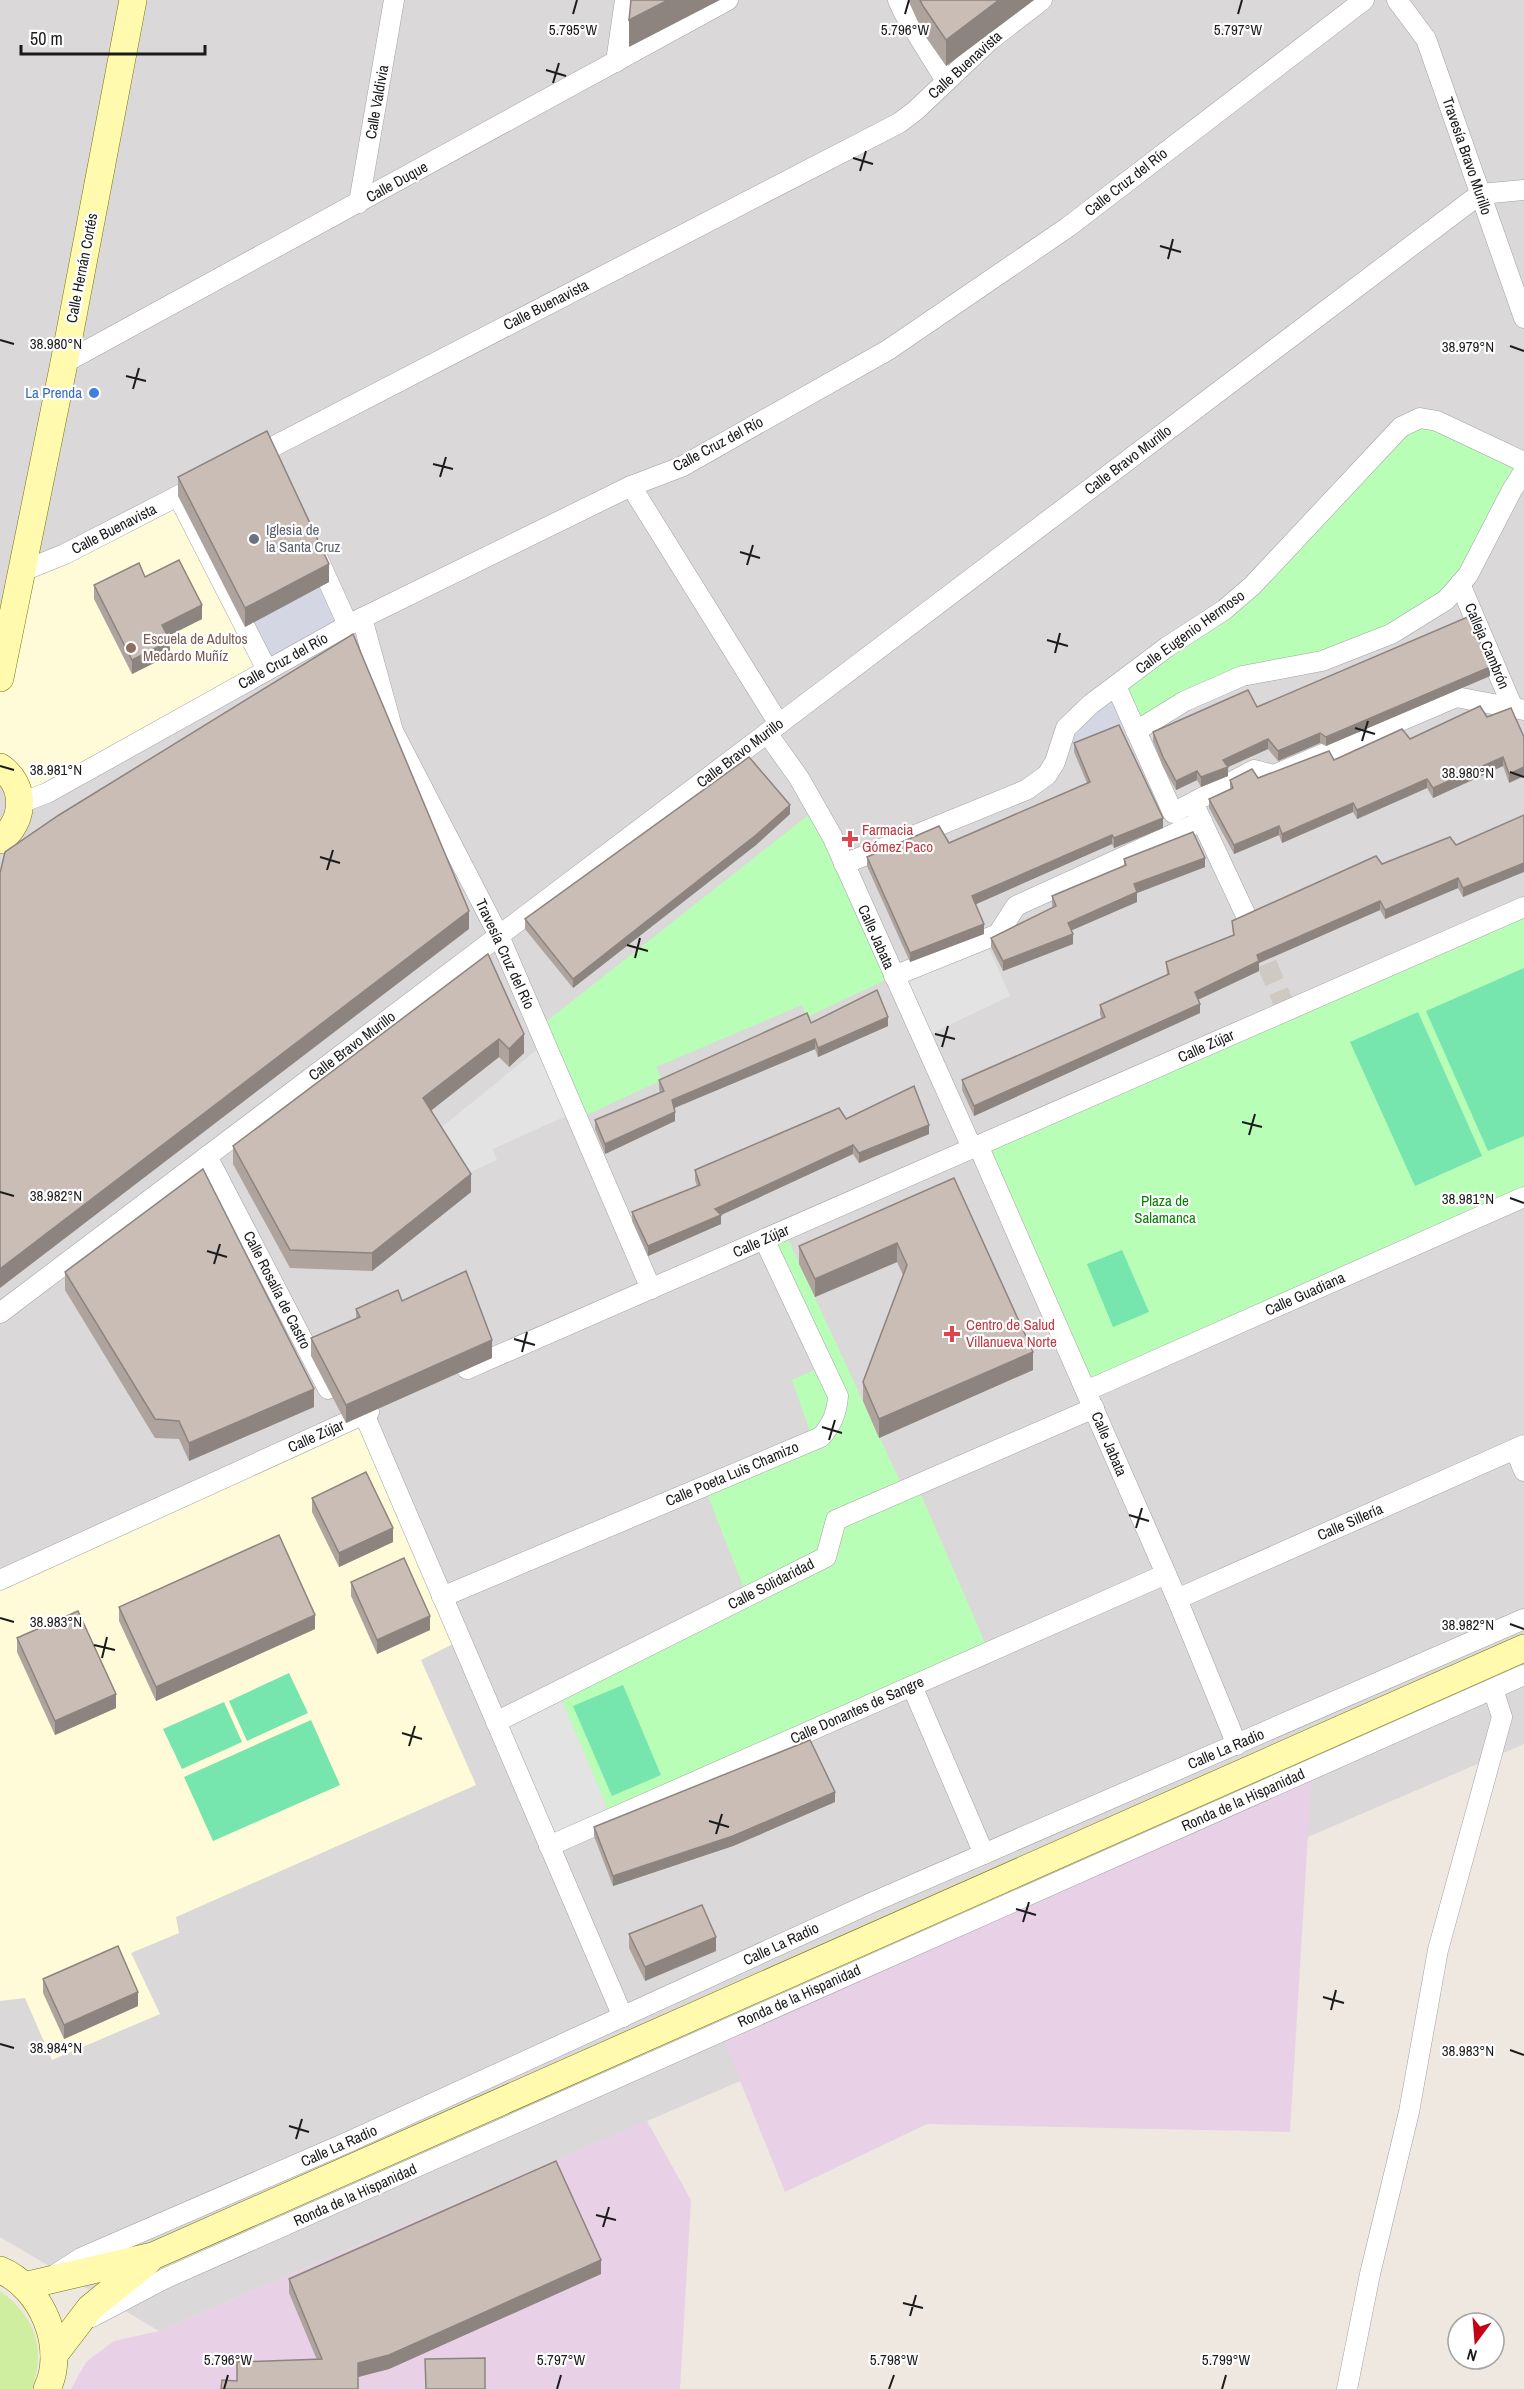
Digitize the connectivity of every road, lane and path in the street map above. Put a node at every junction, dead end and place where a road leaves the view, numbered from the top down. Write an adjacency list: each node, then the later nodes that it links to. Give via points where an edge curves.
1 (133, 0): 15 (street, Calle Hernán Cortés)
2 (394, 0): 13 (street, Calle Valdivia)
3 (625, 0): 9 (street)
4 (728, 0): 9 (street, Calle Duque)
5 (898, 0): 10 (street)
6 (1042, 0): 10 (street, Calle Buenavista)
7 (1364, 0): 22 (street, Calle Cruz del Río, via 1068,227 888,350 681,466)
8 (1397, 0): 12 (street, Travesía Bravo Murillo, via 1426,39)
9 (616, 62): 13 (street, Calle Duque)
10 (946, 81): 16 (street, Calle Buenavista, via 899,123)
11 (1524, 190): 12 (street)
12 (1480, 194): 14 (street, Travesía Bravo Murillo); 33 (street, Calle Bravo Murillo)
13 (359, 203): 15 (street, Calle Duque)
14 (1524, 318)
15 (64, 363): 25 (street, Calle Hernán Cortés)
16 (267, 449): 18 (street, Calle Buenavista); 19 (street)
17 (1524, 462): 31 (street, Calle Eugenio Hermoso, via 1437,421 1420,418 1401,427 1252,585 1224,610)
18 (238, 465)
19 (277, 470)
20 (1524, 471): 26 (street)
21 (218, 475): 23 (street, Calle Buenavista)
22 (631, 486): 28 (street, Calle Cruz del Río); 33 (street, Calle Jabata)
23 (178, 496): 25 (street, Calle Buenavista); 29 (street)
24 (310, 542): 28 (street, Travesía Cruz del Río)
25 (23, 572): 27 (street, Calle Hernán Cortés)
26 (1460, 584): 32 (street, Calleja Cambrón); 34 (street, via 1446,600 1391,634 1322,661 1242,676 1185,700)
27 (7, 611): 30 (street, Calle Hernán Cortés)
28 (355, 622): 29 (street, Calle Cruz del Río); 43 (street, Travesía Cruz del Río, via 393,730)
29 (267, 670): 37 (street, Calle Cruz del Río, via 46,793)
30 (0, 678)
31 (1116, 686): 34 (street); 40 (street, Calle Eugenio Hermoso, via 1066,728 1047,774 1026,790)
32 (1519, 709): 36 (street, via 1456,697 1274,775 1254,770)
33 (773, 728): 40 (street, Calle Jabata); 43 (street, Calle Bravo Murillo)
34 (1136, 731): 36 (street, via 1173,813)
35 (0, 768): 37 (street, via 15,783)
36 (1194, 802): 38 (street)
37 (20, 803): 39 (street, via 16,823)
38 (1202, 821): 42 (street); 44 (street, via 1016,906 998,934)
39 (0, 840)
40 (844, 864): 44 (street, Calle Jabata)
41 (1524, 908): 45 (street, Calle Zújar)
42 (1249, 922)
43 (499, 936): 46 (street, Calle Bravo Murillo); 49 (street, Travesía Cruz del Río)
44 (894, 976): 45 (street, Calle Jabata)
45 (975, 1147): 48 (street, Calle Zújar); 52 (street, Calle Jabata)
46 (207, 1156): 50 (street, Calle Bravo Murillo); 54 (street, Calle Rosalía de Castro)
47 (1524, 1197): 52 (street, Calle Guadiana)
48 (764, 1239): 49 (street, Calle Zújar); 59 (street, Calle Poeta Luis Chamizo, via 837,1396 831,1426 820,1437)
49 (651, 1289): 51 (street, Calle Zújar)
50 (0, 1313)
51 (449, 1377)
52 (1090, 1400): 57 (street, Calle Jabata); 66 (street, Calle Solidaridad, via 836,1520 826,1557)
53 (385, 1405): 54 (street, Calle Zújar)
54 (355, 1419): 58 (street, Calle Zújar); 59 (street, Calle Rosalía de Castro)
55 (1520, 1447): 56 (street); 60 (street, Calle Sillería)
56 (1524, 1471)
57 (1166, 1574): 60 (street, Calle Jabata); 64 (street, Calle Donantes de Sangre)
58 (0, 1580)
59 (442, 1597): 66 (street, Calle Rosalía de Castro)
60 (1177, 1599): 67 (street, Calle Jabata)
61 (1524, 1619): 67 (street, Calle La Radio)
62 (1524, 1648): 71 (street, Ronda de la Hispanidad)
63 (1524, 1675): 65 (street, Ronda de la Hispanidad)
64 (912, 1686): 68 (street, Calle Donantes de Sangre); 69 (street)
65 (1493, 1689): 74 (street, Ronda de la Hispanidad, via 164,2279); 77 (street, via 1502,1717 1438,1950 1409,2112)
66 (496, 1722): 68 (street, Calle Rosalía de Castro)
67 (1237, 1745): 69 (street, Calle La Radio)
68 (549, 1846): 70 (street, Calle Rosalía de Castro)
69 (984, 1854): 70 (street, Calle La Radio)
70 (622, 2017): 73 (street, Calle La Radio, via 81,2258)
71 (153, 2256): 73 (street, Ronda de la Hispanidad); 74 (street, Ronda de la Hispanidad, via 90,2308)
72 (0, 2270): 73 (street)
73 (34, 2284): 75 (street)
74 (77, 2325): 75 (street, Ronda de la Hispanidad)
75 (54, 2355): 76 (street)
76 (46, 2389)
77 (1347, 2389)

